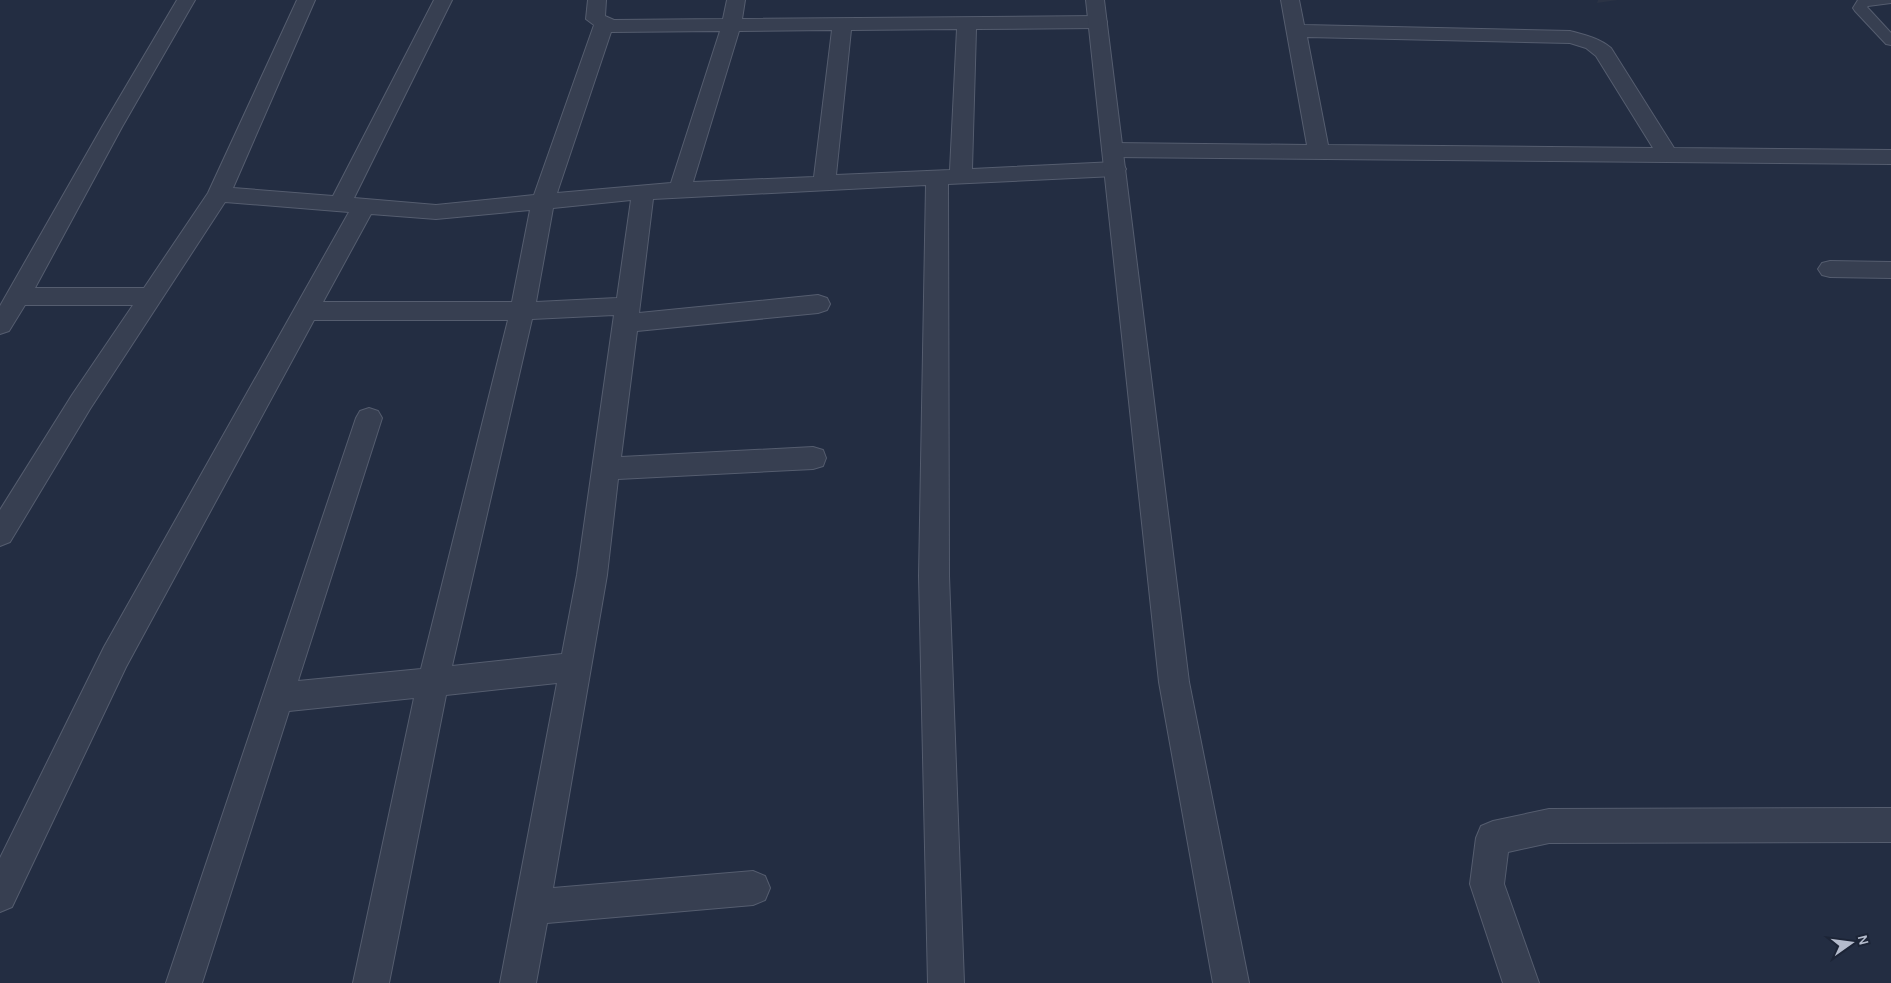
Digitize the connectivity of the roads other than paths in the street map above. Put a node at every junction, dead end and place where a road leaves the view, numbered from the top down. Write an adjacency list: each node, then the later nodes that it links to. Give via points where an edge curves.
1 (186, 0): 29 (street)
2 (306, 0): 23 (street)
3 (443, 0): 25 (street)
4 (598, 0): 9 (street, via 595,19)
5 (736, 0): 12 (street)
6 (1290, 0): 13 (street)
7 (1887, 0): 14 (lane, via 1863,2 1860,8)
8 (1096, 11): 11 (street, via 990,15); 18 (street)
9 (604, 23): 12 (street, via 612,26); 24 (street)
10 (842, 24): 11 (street); 12 (street); 20 (street)
11 (967, 24): 19 (street)
12 (731, 26): 21 (street)
13 (1296, 31): 15 (street); 16 (street, via 1570,37 1586,40 1604,52)
14 (1891, 41)
15 (1319, 152): 16 (street); 18 (street)
16 (1668, 155): 17 (street)
17 (1891, 157)
18 (1114, 159): 19 (street); 50 (street, via 1174,682)
19 (949, 177): 20 (street); 49 (street, via 934,576)
20 (824, 183): 21 (street)
21 (680, 190): 22 (street)
22 (643, 192): 24 (street); 33 (street)
23 (219, 194): 25 (street); 28 (street)
24 (544, 201): 25 (street, via 436,212); 32 (street)
25 (352, 205): 31 (street)
26 (1830, 269): 27 (street)
27 (1891, 270)
28 (151, 296): 29 (street); 38 (street)
29 (17, 297): 34 (street)
30 (818, 304): 33 (street)
31 (306, 311): 32 (street); 44 (street, via 115,657)
32 (522, 311): 33 (street); 40 (street)
33 (627, 314): 37 (street)
34 (0, 325)
35 (369, 418): 41 (street)
36 (813, 458): 37 (street)
37 (606, 469): 39 (street, via 592,575)
38 (0, 534)
39 (575, 667): 40 (street); 45 (street)
40 (433, 682): 41 (street); 47 (street)
41 (277, 698): 46 (street)
42 (1891, 825): 51 (street, via 1549,826 1493,838 1487,884)
43 (753, 888): 45 (street)
44 (0, 894)
45 (532, 908): 48 (street)
46 (184, 983)
47 (371, 983)
48 (518, 983)
49 (946, 983)
50 (1231, 983)
51 (1521, 983)

